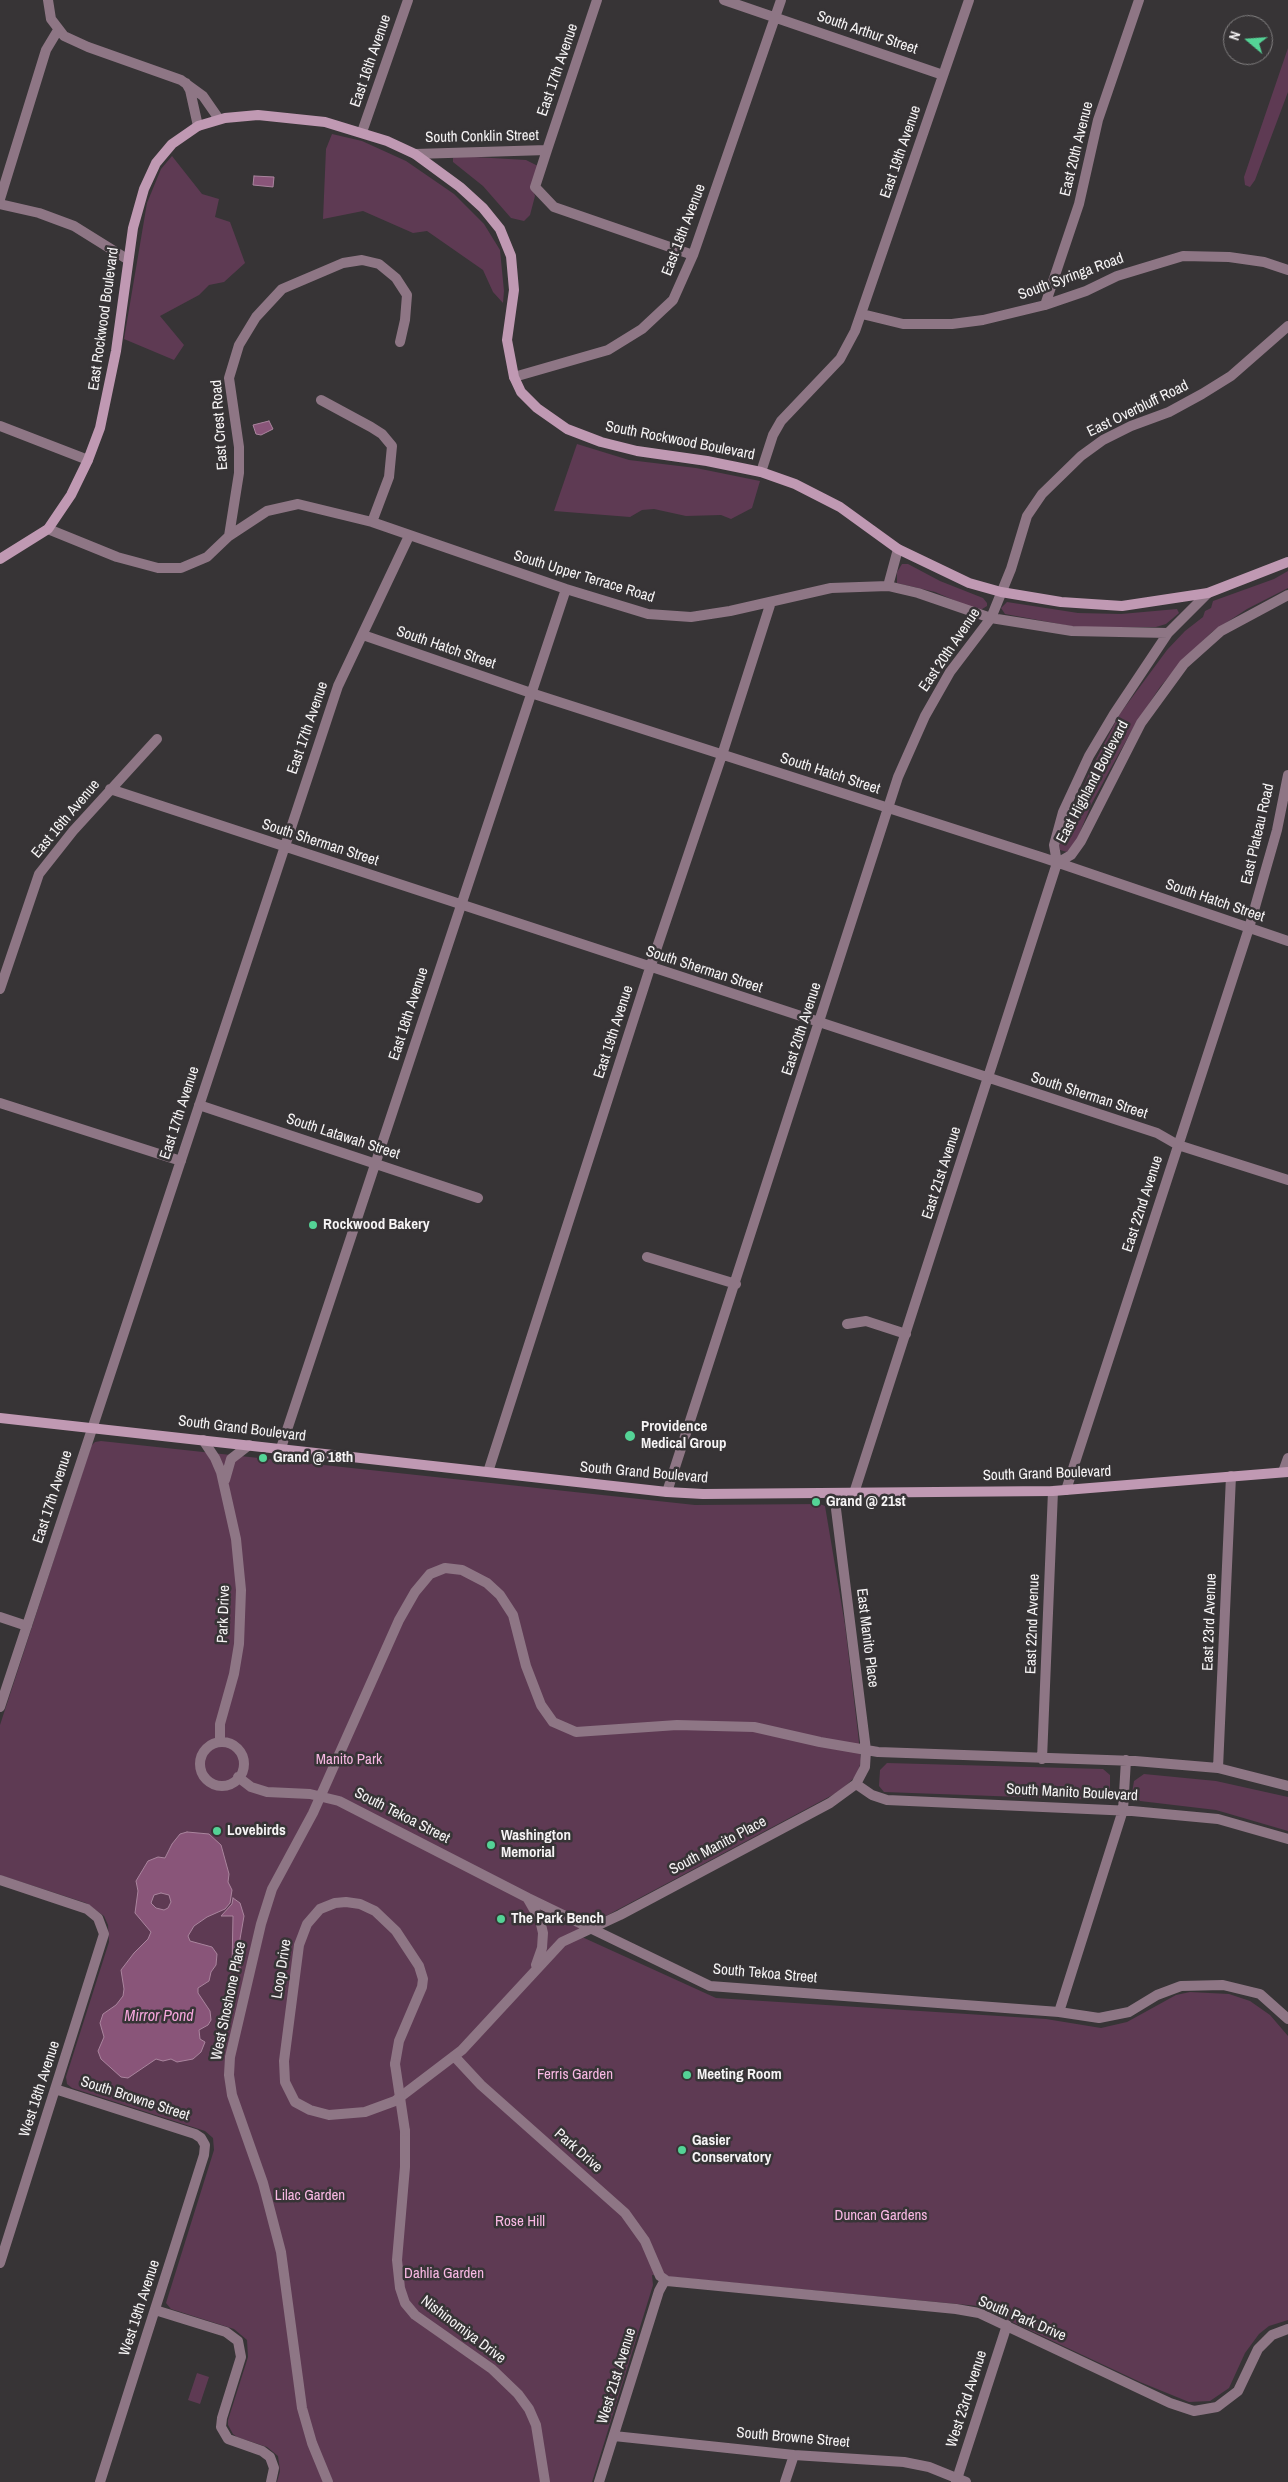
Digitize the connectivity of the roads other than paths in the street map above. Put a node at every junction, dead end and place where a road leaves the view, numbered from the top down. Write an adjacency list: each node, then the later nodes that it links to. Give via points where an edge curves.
1 (48, 0): 9 (street, via 49,15)
2 (408, 0): 14 (street, East 16th Avenue)
3 (597, 0): 15 (street, East 17th Avenue)
4 (724, 0): 8 (street, South Arthur Street)
5 (781, 0): 8 (street, East 18th Avenue)
6 (969, 0): 10 (street, East 19th Avenue)
7 (1139, 0): 22 (street, East 20th Avenue, via 1098,120 1079,204)
8 (775, 17): 10 (street, South Arthur Street); 19 (street, East 18th Avenue)
9 (58, 30): 11 (street, via 81,44); 17 (street, via 46,50)
10 (943, 75): 23 (street, East 19th Avenue)
11 (185, 82): 12 (street, via 203,96); 13 (street, via 190,90)
12 (219, 119): 13 (street, South Rockwood Boulevard); 14 (street, South Rockwood Boulevard, via 249,115 288,116)
13 (198, 126): 20 (street, East Rockwood Boulevard, via 172,144 156,163 140,203)
14 (362, 132): 16 (street, South Rockwood Boulevard)
15 (547, 150): 16 (street, South Conklin Street); 19 (street, South Conklin Street, via 535,188 554,207)
16 (415, 154): 26 (street, South Rockwood Boulevard, via 460,187 500,229 511,256 514,290 507,340)
17 (0, 199)
18 (0, 204): 20 (street, via 39,212 74,226)
19 (692, 255): 26 (street, East 18th Avenue, via 673,300 642,329 608,350)
20 (127, 259): 29 (street, East Rockwood Boulevard, via 116,352 100,428)
21 (1288, 270): 22 (street, South Syringa Road, via 1264,262 1229,257 1183,256 1117,276)
22 (1045, 305): 23 (street, South Syringa Road, via 952,324 903,324)
23 (862, 314): 30 (street, East 19th Avenue, via 840,359 781,421)
24 (1288, 326): 40 (street, East Overbluff Road, via 1231,376 1168,412 1104,440 1060,474 1027,516)
25 (400, 342): 33 (street, East Crest Road, via 407,295 396,278 380,264 362,260 343,263 282,289 256,317 239,345 229,378 239,473)
26 (514, 377): 30 (street, South Rockwood Boulevard, via 522,392 537,408 567,430 637,451)
27 (321, 400): 31 (street, via 371,426 392,446 388,477)
28 (0, 426): 29 (street)
29 (88, 460): 32 (street, East Rockwood Boulevard, via 71,495)
30 (761, 472): 35 (street, South Rockwood Boulevard, via 840,507)
31 (372, 522): 33 (street, South Upper Terrace Road, via 298,504 268,511); 34 (street, South Upper Terrace Road)
32 (48, 529): 33 (street, South Upper Terrace Road, via 117,557 158,568 181,568 207,557); 36 (street, East Rockwood Boulevard)
33 (229, 536)
34 (409, 536): 39 (street, South Upper Terrace Road); 46 (street, East 17th Avenue)
35 (898, 549): 38 (street); 40 (street, South Rockwood Boulevard, via 969,583)
36 (0, 559)
37 (1288, 562): 41 (street, South Rockwood Boulevard)
38 (888, 586): 43 (street, South Upper Terrace Road, via 831,588); 44 (street, South Upper Terrace Road)
39 (566, 589): 43 (street, South Upper Terrace Road, via 648,614 683,616); 47 (street, East 18th Avenue)
40 (1001, 592): 41 (street, South Rockwood Boulevard, via 1060,602 1122,606); 44 (street, East 20th Avenue)
41 (1208, 594): 45 (street, East Highland Boulevard)
42 (1288, 595): 54 (street, East Highland Boulevard, via 1221,631 1184,664 1141,723 1081,841 1071,855)
43 (771, 602): 49 (street, East 19th Avenue)
44 (990, 618): 45 (street, South Upper Terrace Road, via 1072,632); 52 (street, East 20th Avenue, via 950,672 925,716 898,777)
45 (1168, 633): 54 (street, East Highland Boulevard, via 1114,714 1068,799 1056,831)
46 (363, 635): 47 (street, South Hatch Street); 53 (street, East 17th Avenue, via 338,686)
47 (531, 693): 49 (street, South Hatch Street); 55 (street, East 18th Avenue)
48 (156, 739): 51 (street, East 16th Avenue)
49 (722, 755): 52 (street, South Hatch Street); 58 (street, East 19th Avenue)
50 (1288, 775): 56 (street, East Plateau Road, via 1277,830)
51 (110, 789): 53 (street, South Sherman Street); 59 (street, East 16th Avenue, via 39,874)
52 (890, 808): 54 (street, South Hatch Street); 60 (street, East 20th Avenue)
53 (284, 848): 55 (street, South Sherman Street); 63 (street, East 17th Avenue)
54 (1057, 863): 56 (street, South Hatch Street); 61 (street, East 21st Avenue)
55 (461, 905): 58 (street, South Sherman Street); 66 (street, East 18th Avenue)
56 (1250, 928): 57 (street, South Hatch Street); 64 (street, East 22nd Avenue)
57 (1288, 941)
58 (650, 968): 60 (street, South Sherman Street); 79 (street, East 19th Avenue)
59 (0, 989)
60 (820, 1024): 61 (street, South Sherman Street); 70 (street, East 20th Avenue)
61 (988, 1079): 64 (street, South Sherman Street, via 1156,1133); 72 (street, East 21st Avenue)
62 (0, 1103): 65 (street)
63 (199, 1105): 65 (street, East 17th Avenue); 66 (street, South Latawah Street)
64 (1178, 1145): 67 (street, South Sherman Street); 83 (street, East 22nd Avenue)
65 (181, 1160): 74 (street, East 17th Avenue)
66 (375, 1164): 68 (street, South Latawah Street); 77 (street, East 18th Avenue)
67 (1288, 1180)
68 (478, 1198)
69 (646, 1257): 70 (street)
70 (736, 1284): 85 (street, East 20th Avenue)
71 (847, 1324): 72 (street, via 866,1321)
72 (906, 1334): 87 (street, East 21st Avenue)
73 (0, 1418): 74 (street, South Grand Boulevard)
74 (92, 1427): 75 (street, South Grand Boulevard); 89 (street, East 17th Avenue)
75 (203, 1440): 76 (street, South Grand Boulevard); 82 (street, Park Drive, via 218,1462)
76 (249, 1445): 77 (street, South Grand Boulevard); 82 (street, Park Drive, via 231,1459)
77 (281, 1448): 79 (street, South Grand Boulevard)
78 (1288, 1458): 80 (street)
79 (488, 1472): 85 (street, South Grand Boulevard)
80 (1286, 1472): 81 (street, South Grand Boulevard)
81 (1231, 1476): 83 (street, South Grand Boulevard); 95 (street, East 23rd Avenue)
82 (224, 1486): 91 (street, Park Drive, via 238,1554 242,1602 237,1659 220,1724)
83 (1066, 1490): 84 (street, South Grand Boulevard)
84 (1053, 1491): 87 (street, South Grand Boulevard); 93 (street, East 22nd Avenue)
85 (667, 1492): 86 (street, South Grand Boulevard)
86 (834, 1493): 87 (street, South Grand Boulevard); 92 (street, East Manito Place)
87 (854, 1493)
88 (0, 1617): 89 (street)
89 (27, 1626): 90 (street, East 17th Avenue)
90 (0, 1707)
91 (220, 1742): 96 (street, via 232,1745 241,1754 243,1766); 96 (street, via 209,1746 201,1756 203,1774 211,1783 223,1785)
92 (866, 1750): 93 (street); 97 (street, East Manito Place, via 865,1767); 99 (street, West Shoshone Place, via 743,1726 677,1725 588,1733 564,1728 553,1722 541,1705 526,1666 516,1622 505,1601 480,1578 462,1570 445,1568 426,1578 406,1606)
93 (1042, 1759): 94 (street)
94 (1126, 1760): 95 (street); 100 (street)
95 (1218, 1768): 98 (street)
96 (238, 1777): 99 (street, South Tekoa Street, via 251,1787 267,1792)
97 (856, 1784): 100 (street, South Manito Boulevard, via 887,1800); 104 (street, South Manito Place, via 830,1803)
98 (1288, 1786)
99 (320, 1796): 103 (street, South Tekoa Street, via 344,1803); 122 (street, West Shoshone Place, via 266,1905 232,2045 229,2075 232,2095 276,2232 302,2408)
100 (1123, 1810): 101 (street, South Manito Boulevard, via 1218,1820); 106 (street)
101 (1288, 1840)
102 (0, 1880): 109 (street, West 18th Avenue, via 87,1908 102,1924 102,1943)
103 (528, 1898): 104 (street, South Tekoa Street); 105 (street, Loop Drive, via 540,1920 543,1934)
104 (590, 1929): 105 (street, Loop Drive, via 562,1942); 106 (street, South Tekoa Street, via 710,1986)
105 (534, 1970): 108 (street, Loop Drive)
106 (1059, 2012): 107 (street, South Tekoa Street, via 1099,2018 1129,2012 1157,1994 1182,1986 1224,1985 1260,1994)
107 (1288, 2019)
108 (454, 2056): 110 (street, Loop Drive, bridge, via 394,2101 373,2110 327,2115 295,2102 286,2087 283,2069 298,1953 307,1924 315,1913 335,1903 351,1903 375,1911 396,1931 419,1966 422,1987 399,2041 395,2064); 113 (street, Park Drive, via 488,2092 625,2213)
109 (55, 2089): 111 (street, South Browne Street, via 191,2133); 112 (street, West 18th Avenue)
110 (405, 2131): 123 (street, Nishinomiya Drive, via 398,2269 405,2302 420,2319 492,2369 524,2401 539,2435)
111 (204, 2142): 114 (street, West 19th Avenue, via 205,2152)
112 (0, 2262)
113 (665, 2280): 115 (street, South Park Drive, via 956,2309); 117 (street, West 21st Avenue)
114 (155, 2310): 120 (street, West 19th Avenue); 121 (street, via 226,2332 239,2343 241,2357 222,2418 222,2430 232,2441 265,2452 272,2459)
115 (1007, 2325): 116 (street, South Park Drive, via 1170,2403 1194,2411 1217,2407 1238,2391 1258,2349 1272,2335); 119 (street, West 23rd Avenue)
116 (1288, 2329)
117 (614, 2436): 118 (street, South Browne Street); 124 (street, West 21st Avenue)
118 (794, 2455): 119 (street, South Browne Street, via 904,2462 929,2467); 125 (street)
119 (960, 2481)
120 (100, 2482)
121 (271, 2482)
122 (328, 2482)
123 (545, 2482)
124 (599, 2482)
125 (785, 2482)

